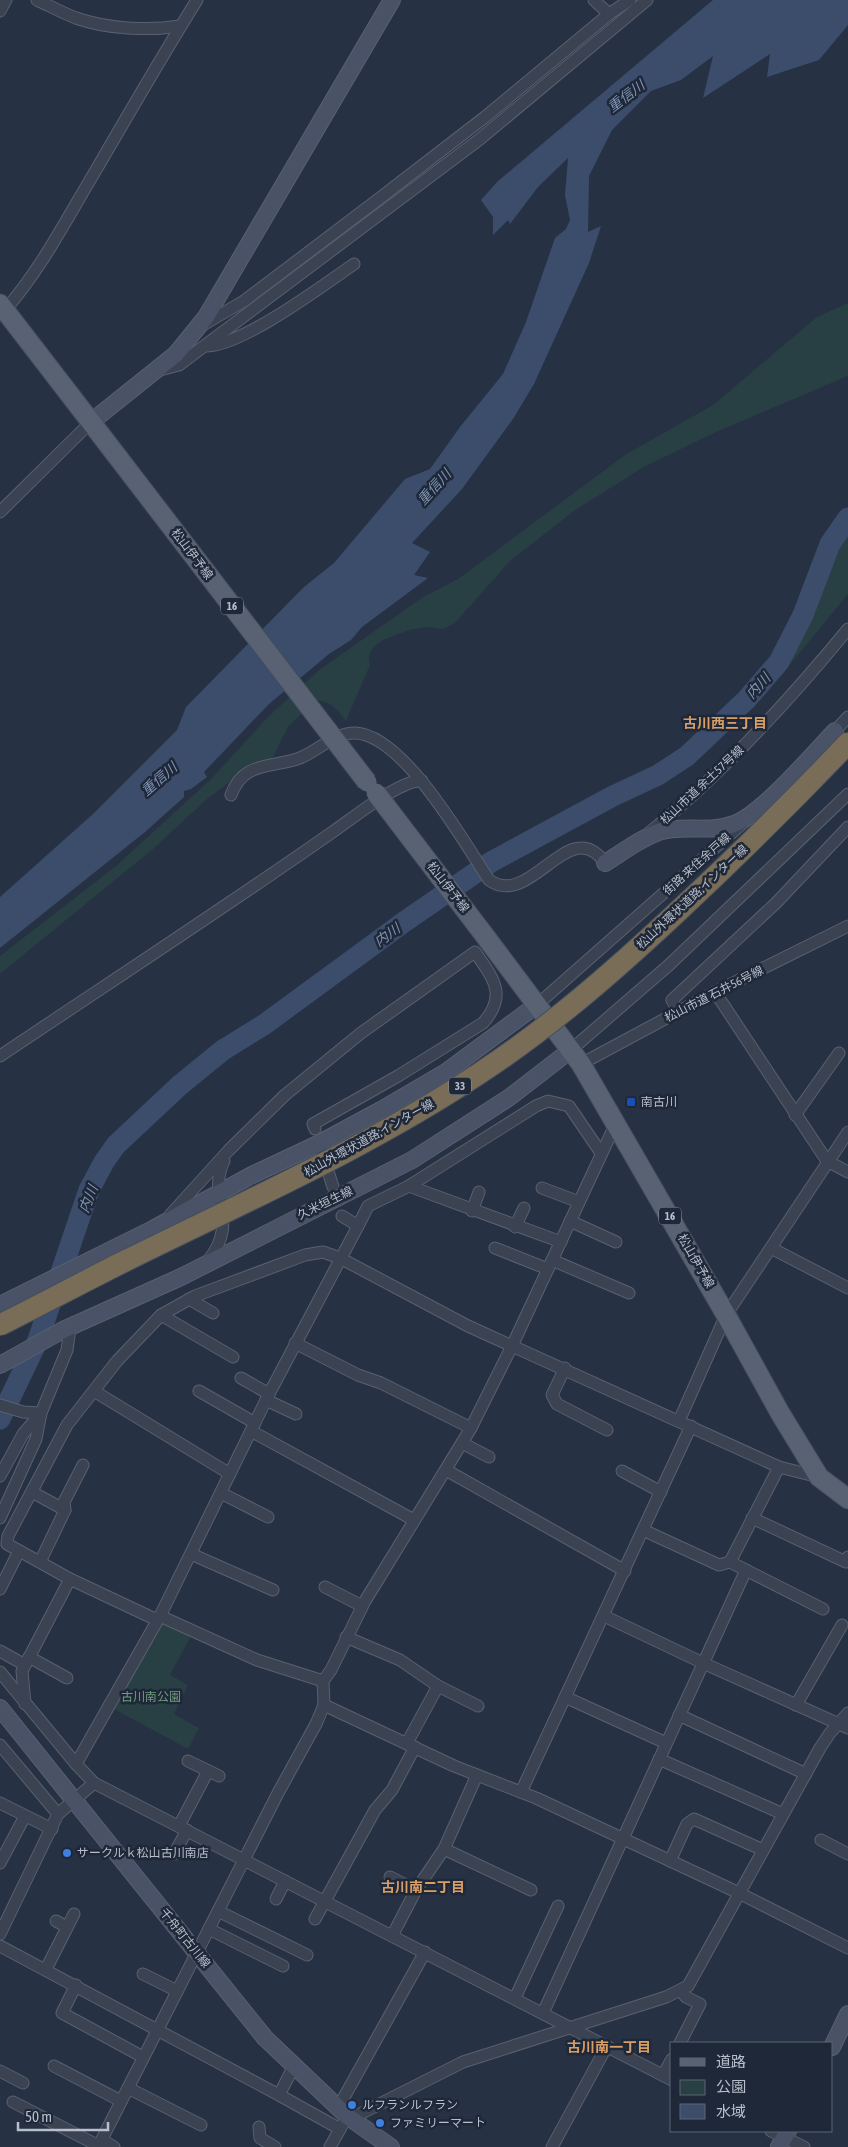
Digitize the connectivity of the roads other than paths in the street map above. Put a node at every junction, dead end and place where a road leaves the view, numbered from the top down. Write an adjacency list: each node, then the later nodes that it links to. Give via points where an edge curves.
1 (6, 0): 8 (street)
2 (37, 0): 10 (street, via 77,18 99,23 159,29)
3 (197, 0): 10 (street)
4 (392, 0): 13 (street)
5 (594, 0): 9 (street)
6 (630, 0): 9 (street)
7 (646, 0): 14 (street, via 480,139)
8 (0, 10)
9 (609, 14): 13 (street, via 485,117 348,223 244,301)
10 (180, 26): 12 (street, via 70,218 29,282)
11 (354, 264): 14 (street, via 247,333 216,346)
12 (2, 307): 16 (main road, 松山伊予線 / 16)
13 (198, 328): 15 (street, via 176,354)
14 (205, 346): 15 (street, via 179,365)
15 (154, 372): 16 (street)
16 (94, 426): 17 (street); 30 (main road, 松山伊予線 / 16, bridge)
17 (0, 512)
18 (848, 629): 26 (street, 松山市道 余土57号線, via 762,730)
19 (848, 717): 20 (street, 街路 来住余戸線)
20 (844, 740): 24 (street, 街路 来住余戸線); 71 (highway, 松山外環状道路;インター線 / 33, bridge, via 728,864 635,951 577,1002 481,1073 407,1119 265,1195)
21 (422, 781): 23 (street, via 388,746 366,736 346,734 296,759 256,768 235,784); 27 (street, via 489,880 497,885 506,888 517,884 580,847 596,851); 33 (street, via 408,784 366,807 263,881)
22 (848, 794): 34 (street)
23 (231, 795)
24 (760, 808): 26 (street, via 736,824 661,832); 30 (street, 街路 来住余戸線)
25 (848, 827): 31 (street, via 776,903 672,1000)
26 (635, 844): 27 (street, 松山市道 余土57号線)
27 (605, 863)
28 (848, 926): 29 (street, 松山市道 石井56号線)
29 (714, 992): 31 (street, 松山市道 石井56号線); 35 (street)
30 (538, 1004): 34 (main road, 松山伊予線 / 16); 48 (street, via 446,1072 318,1144)
31 (678, 1012): 34 (street, 松山市道 石井56号線)
32 (839, 1053): 35 (street)
33 (0, 1056)
34 (577, 1056): 36 (main road, 松山伊予線 / 16); 62 (street, 久米垣生線, via 412,1160)
35 (795, 1115): 42 (street)
36 (616, 1123): 41 (street); 70 (main road, 松山伊予線 / 16)
37 (315, 1129): 39 (street, via 313,1124 483,1023 492,1013 496,989 494,980 475,952 362,1033 285,1095)
38 (848, 1132): 42 (street)
39 (229, 1150): 48 (street, via 219,1171); 56 (street)
40 (322, 1152): 45 (street)
41 (601, 1153): 44 (street, via 569,1106 548,1101); 49 (street)
42 (827, 1161): 43 (street); 60 (street)
43 (848, 1172)
44 (409, 1186): 51 (street); 54 (street, via 368,1206)
45 (333, 1188)
46 (542, 1188): 49 (street)
47 (479, 1192): 51 (street)
48 (219, 1194): 56 (street); 62 (street, via 223,1229 219,1247)
49 (579, 1202): 53 (street)
50 (524, 1208): 55 (street)
51 (472, 1211): 55 (street)
52 (342, 1216): 54 (street)
53 (570, 1221): 57 (street); 58 (street)
54 (358, 1226): 61 (street)
55 (516, 1227): 57 (street)
56 (153, 1230): 67 (street)
57 (561, 1242): 63 (street)
58 (616, 1242)
59 (495, 1248): 63 (street)
60 (771, 1248): 64 (street); 70 (street)
61 (340, 1258): 66 (street, via 324,1252 305,1255); 73 (street); 74 (street, via 468,1326)
62 (206, 1264): 72 (street, 久米垣生線)
63 (550, 1265): 65 (street); 74 (street)
64 (848, 1288)
65 (629, 1293)
66 (189, 1299): 68 (street); 69 (street)
67 (0, 1305)
68 (213, 1313)
69 (161, 1315): 75 (street); 79 (street, via 116,1361)
70 (726, 1315): 85 (street); 98 (main road, 松山伊予線 / 16)
71 (0, 1325)
72 (66, 1329): 76 (street, 久米垣生線); 83 (street, via 66,1350)
73 (295, 1343): 81 (street); 88 (street)
74 (513, 1344): 77 (street); 88 (street)
75 (233, 1357)
76 (0, 1365)
77 (565, 1368): 85 (street); 89 (street, via 552,1395 557,1404)
78 (241, 1378): 81 (street)
79 (94, 1391): 96 (street); 99 (street, via 67,1424)
80 (199, 1391): 87 (street)
81 (268, 1397): 84 (street); 87 (street)
82 (0, 1406): 83 (street)
83 (41, 1413): 97 (street, via 23,1434); 105 (street, via 32,1448)
84 (296, 1414)
85 (679, 1421): 86 (street)
86 (691, 1426): 93 (street); 100 (street)
87 (253, 1427): 96 (street); 107 (street)
88 (470, 1428): 90 (street)
89 (607, 1430)
90 (462, 1443): 91 (street); 94 (street)
91 (489, 1457)
92 (83, 1465): 103 (street, via 64,1502)
93 (778, 1466): 98 (street); 106 (street)
94 (446, 1470): 107 (street); 116 (street)
95 (622, 1471): 100 (street)
96 (230, 1474): 101 (street)
97 (0, 1476)
98 (819, 1477): 102 (main road, 松山伊予線 / 16)
99 (32, 1492): 103 (street); 109 (street)
100 (660, 1492): 108 (street)
101 (221, 1493): 104 (street); 111 (street)
102 (848, 1499)
103 (65, 1510): 113 (street)
104 (268, 1517)
105 (0, 1518)
106 (752, 1518): 112 (street); 114 (street)
107 (414, 1520): 121 (street)
108 (643, 1530): 114 (street, via 719,1565); 116 (street)
109 (4, 1534): 110 (street, via 7,1544)
110 (19, 1551): 113 (street); 119 (street)
111 (191, 1554): 120 (street); 124 (street)
112 (847, 1561)
113 (40, 1562): 117 (street)
114 (730, 1562): 115 (street)
115 (746, 1570): 122 (street); 129 (street)
116 (625, 1571): 123 (street)
117 (70, 1579): 124 (street); 128 (street)
118 (325, 1587): 121 (street)
119 (0, 1588)
120 (273, 1590)
121 (362, 1606): 126 (street)
122 (822, 1609)
123 (604, 1616): 129 (street); 134 (street)
124 (159, 1618): 132 (street, via 257,1660); 149 (street)
125 (842, 1625): 137 (street)
126 (346, 1637): 132 (street); 133 (street, via 400,1660)
127 (0, 1651): 128 (street)
128 (27, 1660): 131 (street); 135 (street, via 22,1671)
129 (703, 1663): 137 (street); 141 (street)
130 (0, 1672): 135 (street)
131 (67, 1678)
132 (323, 1681): 136 (street)
133 (438, 1686): 138 (street); 145 (street)
134 (565, 1697): 143 (street); 156 (street)
135 (25, 1704): 149 (street)
136 (324, 1704): 145 (street); 170 (street)
137 (796, 1705): 142 (street)
138 (478, 1706)
139 (0, 1708): 157 (street, 千舟町古川線)
140 (848, 1713): 142 (street)
141 (679, 1715): 143 (street); 152 (street)
142 (843, 1726): 152 (street)
143 (666, 1743): 147 (street)
144 (0, 1744): 150 (street)
145 (411, 1745): 153 (street); 179 (street, via 392,1790 375,1810)
146 (0, 1758): 150 (street)
147 (659, 1759): 160 (street); 164 (street)
148 (188, 1761): 151 (street)
149 (76, 1764): 155 (street)
150 (18, 1765): 159 (street)
151 (208, 1771): 154 (street); 162 (street)
152 (806, 1774): 160 (street)
153 (478, 1775): 156 (street); 166 (street)
154 (219, 1776)
155 (94, 1784): 157 (street); 162 (street)
156 (521, 1792): 164 (street)
157 (74, 1800): 159 (street); 191 (street, 千舟町古川線)
158 (0, 1803): 161 (street)
159 (58, 1814): 163 (street)
160 (783, 1814): 167 (street)
161 (25, 1816): 163 (street); 172 (street)
162 (183, 1828): 168 (street); 170 (street)
163 (52, 1829): 187 (street)
164 (622, 1838): 171 (street); 201 (street)
165 (821, 1840): 169 (street)
166 (444, 1849): 175 (street); 176 (street, via 506,1885)
167 (763, 1850): 171 (street, via 694,1819 688,1824); 177 (street)
168 (174, 1854)
169 (848, 1854)
170 (244, 1860): 174 (street); 181 (street)
171 (670, 1861): 177 (street)
172 (0, 1863)
173 (390, 1876): 175 (street)
174 (285, 1881): 178 (street); 179 (street)
175 (416, 1890): 188 (street)
176 (531, 1890)
177 (739, 1893): 190 (street); 199 (street, via 688,1986)
178 (276, 1899)
179 (324, 1901): 183 (street); 188 (street)
180 (558, 1906): 200 (street)
181 (218, 1911): 186 (street); 193 (street)
182 (74, 1914): 185 (street)
183 (315, 1919)
184 (56, 1921): 185 (street)
185 (67, 1927): 195 (street)
186 (208, 1929): 191 (street); 194 (street)
187 (0, 1934)
188 (392, 1936): 192 (street)
189 (0, 1946): 195 (street)
190 (848, 1948)
191 (197, 1952): 198 (street); 210 (street, 千舟町古川線, via 265,2038)
192 (425, 1952): 200 (street); 218 (street)
193 (307, 1955)
194 (283, 1966)
195 (46, 1969): 197 (street)
196 (143, 1974): 198 (street)
197 (76, 1985): 204 (street); 208 (street, via 62,2013)
198 (177, 1991): 204 (street)
199 (681, 1991): 203 (street); 205 (street, via 700,2004)
200 (515, 1998): 201 (street)
201 (543, 2012): 203 (street)
202 (848, 2014): 206 (street)
203 (573, 2028): 207 (street); 218 (street, via 463,2062)
204 (158, 2029): 208 (street); 215 (street)
205 (681, 2042)
206 (833, 2045)
207 (606, 2046): 212 (street); 227 (street)
208 (143, 2058): 214 (street)
209 (54, 2066): 216 (street)
210 (294, 2066): 215 (street); 218 (street, 千舟町古川線)
211 (0, 2071): 213 (street)
212 (667, 2078)
213 (23, 2083)
214 (128, 2088): 216 (street); 219 (street)
215 (279, 2095): 218 (street)
216 (121, 2101): 222 (street)
217 (13, 2102): 222 (street)
218 (344, 2118): 225 (street); 226 (street, 千舟町古川線)
219 (201, 2126)
220 (259, 2127): 224 (street, via 260,2138)
221 (781, 2137): 228 (street)
222 (100, 2144): 223 (street)
223 (114, 2147)
224 (275, 2147)
225 (330, 2147)
226 (391, 2147)
227 (552, 2147)
228 (804, 2147)

